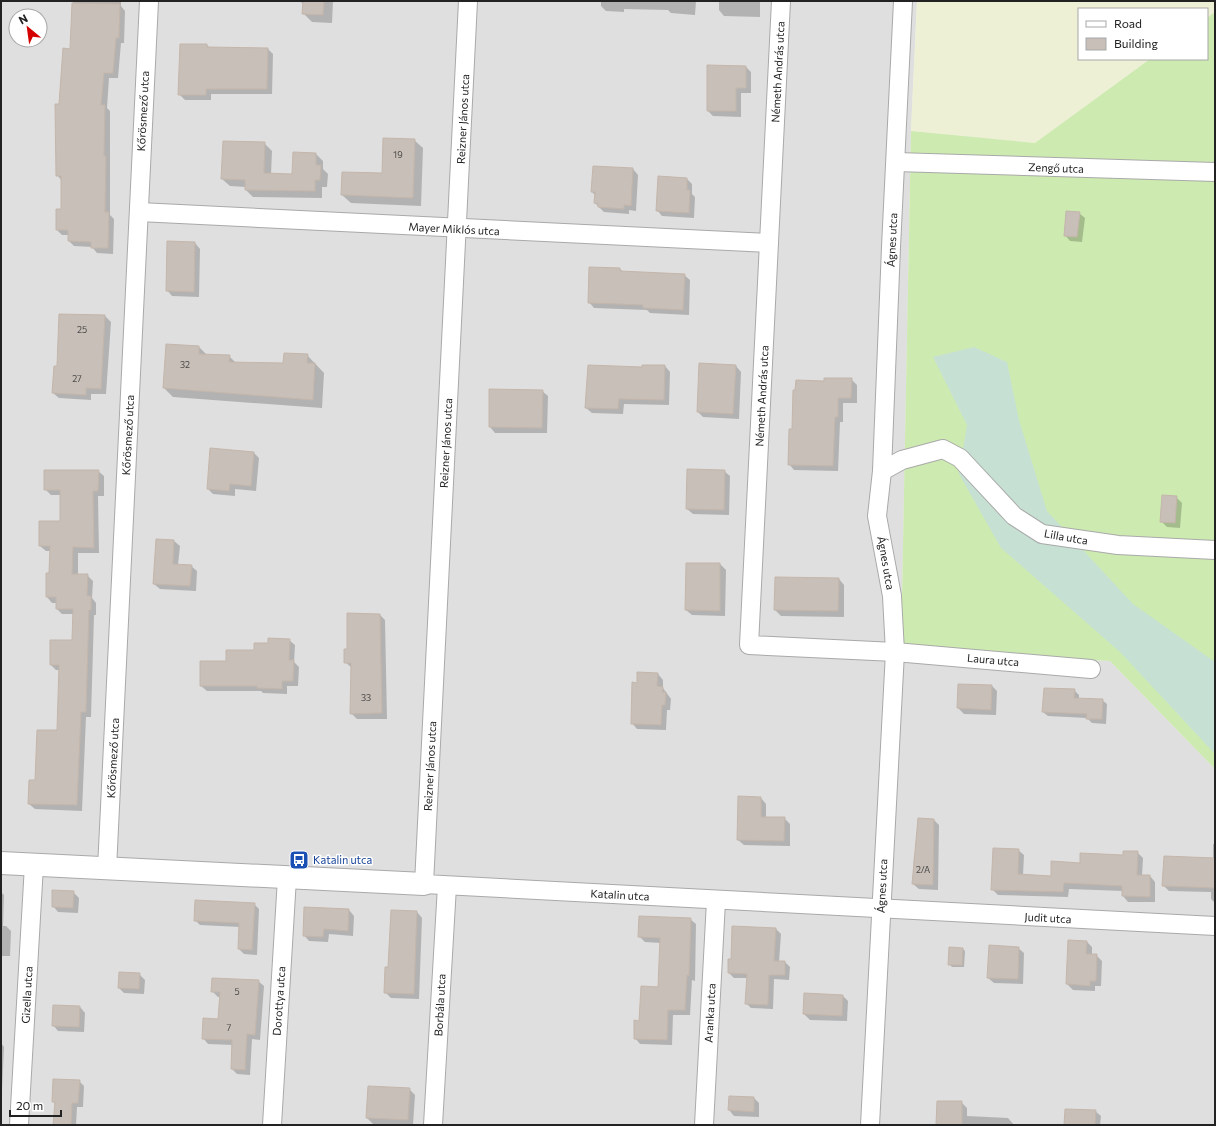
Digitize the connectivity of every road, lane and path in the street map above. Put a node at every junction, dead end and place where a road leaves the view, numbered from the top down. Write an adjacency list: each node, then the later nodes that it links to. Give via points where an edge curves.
1 (149, 1): 7 (street, Kőrösmező utca)
2 (468, 1): 8 (street, Reizner János utca)
3 (781, 1): 9 (street, Németh András utca)
4 (903, 1): 5 (street, Ágnes utca)
5 (896, 162): 6 (street, Zengő utca); 10 (street, Ágnes utca)
6 (1215, 172)
7 (139, 212): 8 (street, Mayer Miklós utca); 16 (street, Kőrösmező utca)
8 (457, 229): 9 (street, Mayer Miklós utca); 18 (street, Reizner János utca)
9 (769, 243): 12 (street, Németh András utca, via 749,645)
10 (882, 472): 11 (street, Lilla utca, via 902,460 943,449 960,458 1014,516 1042,534 1118,545); 12 (street, Ágnes utca, via 877,516 892,596)
11 (1215, 550)
12 (895, 652): 13 (street, Laura utca); 21 (street, Ágnes utca)
13 (1091, 669)
14 (1, 863): 15 (street, Katalin utca)
15 (34, 865): 16 (street, Katalin utca); 23 (street, Gizella utca)
16 (107, 868): 17 (street, Katalin utca)
17 (287, 878): 18 (street, Katalin utca); 24 (street, Dorottya utca)
18 (424, 884): 19 (street, Katalin utca)
19 (447, 886): 20 (street, Katalin utca); 25 (street, Borbála utca)
20 (716, 901): 21 (street, Katalin utca); 26 (street, Aranka utca)
21 (880, 910): 22 (street, Judit utca); 27 (street, Ágnes utca)
22 (1215, 926)
23 (19, 1125)
24 (272, 1125)
25 (433, 1125)
26 (704, 1125)
27 (870, 1125)

